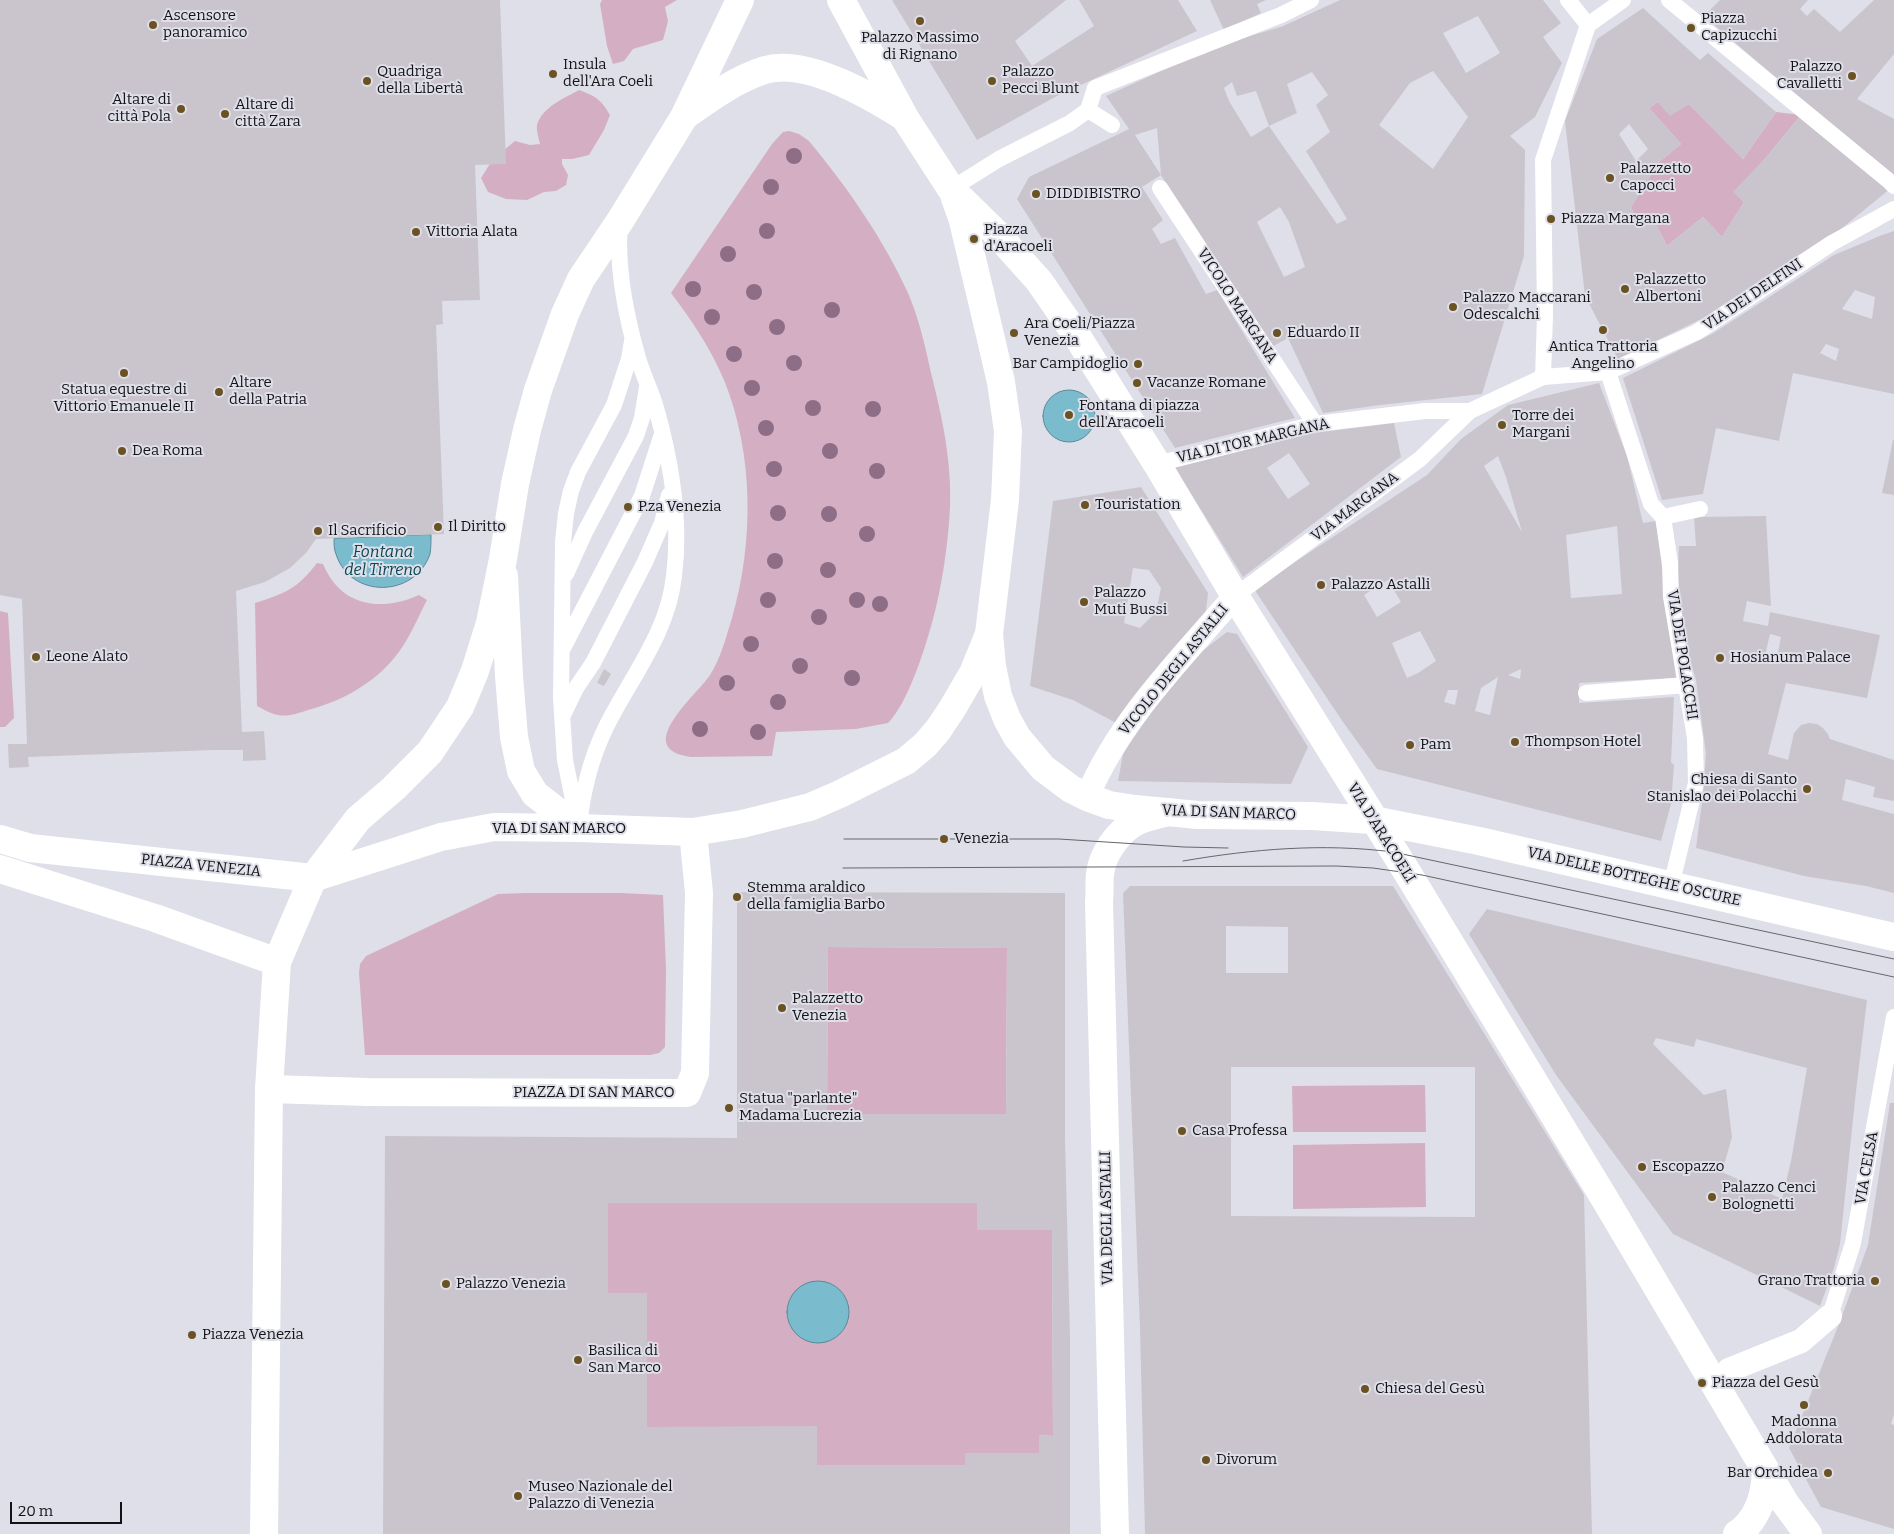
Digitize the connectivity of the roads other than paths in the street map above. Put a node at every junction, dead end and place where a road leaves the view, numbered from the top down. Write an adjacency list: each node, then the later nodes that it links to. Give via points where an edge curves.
1 (740, 0): 9 (street)
2 (841, 0): 10 (street)
3 (1311, 0): 8 (lane, via 1095,88)
4 (1568, 0): 7 (lane)
5 (1623, 0): 7 (lane)
6 (1669, 0): 12 (lane)
7 (1588, 25): 19 (lane, via 1543,160)
8 (1088, 110): 11 (lane); 14 (lane)
9 (684, 117): 10 (street, via 746,78 767,70 785,69 807,71 833,80); 16 (street)
10 (905, 118): 14 (street)
11 (1112, 125)
12 (1894, 186)
13 (1160, 188): 22 (lane, VICOLO MARGANA)
14 (952, 189): 24 (street, via 1039,281); 31 (street, via 963,221 1001,382 1008,431 1005,500)
15 (1894, 208): 18 (lane, VIA DEI DELFINI, via 1832,243 1697,332)
16 (620, 221): 17 (lane, via 620,262); 28 (street, via 581,279 554,342 527,430)
17 (632, 336): 20 (lane); 29 (lane, via 629,359 614,405 571,491 564,533)
18 (1608, 372): 19 (lane); 27 (lane, VIA DEI POLACCHI, via 1651,504)
19 (1543, 378): 21 (lane)
20 (647, 382): 23 (lane); 29 (lane, via 636,436 585,532)
21 (1470, 411): 22 (lane, VIA DI TOR MARGANA, via 1425,411); 30 (lane, VIA MARGANA, via 1420,458)
22 (1315, 424): 24 (lane, VIA DI TOR MARGANA)
23 (663, 432): 25 (lane); 32 (lane, via 642,496)
24 (1157, 464): 30 (street, VIA D'ARACOELI)
25 (672, 483): 35 (lane, via 662,523 645,562); 39 (lane, via 676,542 671,597 652,646 600,743 581,801)
26 (1700, 509): 27 (lane)
27 (1663, 516): 33 (lane, VIA DEI POLACCHI, via 1671,597)
28 (503, 559): 39 (street, via 514,737 521,771 535,794); 43 (street, via 490,623 460,707 430,752 358,819)
29 (564, 582): 32 (lane)
30 (1235, 596): 36 (street, VICOLO DEGLI ASTALLI, via 1142,705 1108,754); 38 (street, VIA D'ARACOELI)
31 (988, 634): 36 (street, VIA DI SAN MARCO, via 998,696 1017,737 1043,768); 40 (street, VIA DI SAN MARCO, via 962,692 938,730 906,761 825,800 782,815)
32 (561, 653): 35 (lane)
33 (1686, 685): 34 (lane); 44 (lane, VIA DEI POLACCHI, via 1695,738 1696,783)
34 (1586, 693)
35 (562, 716): 39 (lane, via 565,760)
36 (1087, 797): 37 (street, VIA DI SAN MARCO, via 1109,805)
37 (1168, 812): 38 (street, VIA DI SAN MARCO); 53 (street, VIA DEGLI ASTALLI, via 1135,823 1111,846 1102,866 1099,902)
38 (1373, 820): 44 (street, VIA DELLE BOTTEGHE OSCURE); 51 (street, VIA D'ARACOELI)
39 (579, 828): 40 (street, VIA DI SAN MARCO); 43 (street, VIA DI SAN MARCO, via 494,828 440,837)
40 (693, 832): 48 (street, PIAZZA DI SAN MARCO, via 699,893 695,1074 687,1093)
41 (0, 839): 43 (street, PIAZZA VENEZIA, via 30,848)
42 (0, 869): 46 (street, via 155,918)
43 (312, 878): 46 (street)
44 (1671, 886): 45 (street, VIA DELLE BOTTEGHE OSCURE)
45 (1894, 937)
46 (276, 962): 48 (street)
47 (1894, 1018): 49 (lane, VIA CELSA, via 1853,1243)
48 (269, 1089): 52 (street)
49 (1830, 1316): 50 (street, via 1801,1341)
50 (1729, 1370)
51 (1766, 1471): 54 (street, via 1758,1507 1746,1527); 55 (street)
52 (264, 1534)
53 (1116, 1534)
54 (1737, 1534)
55 (1808, 1534)

